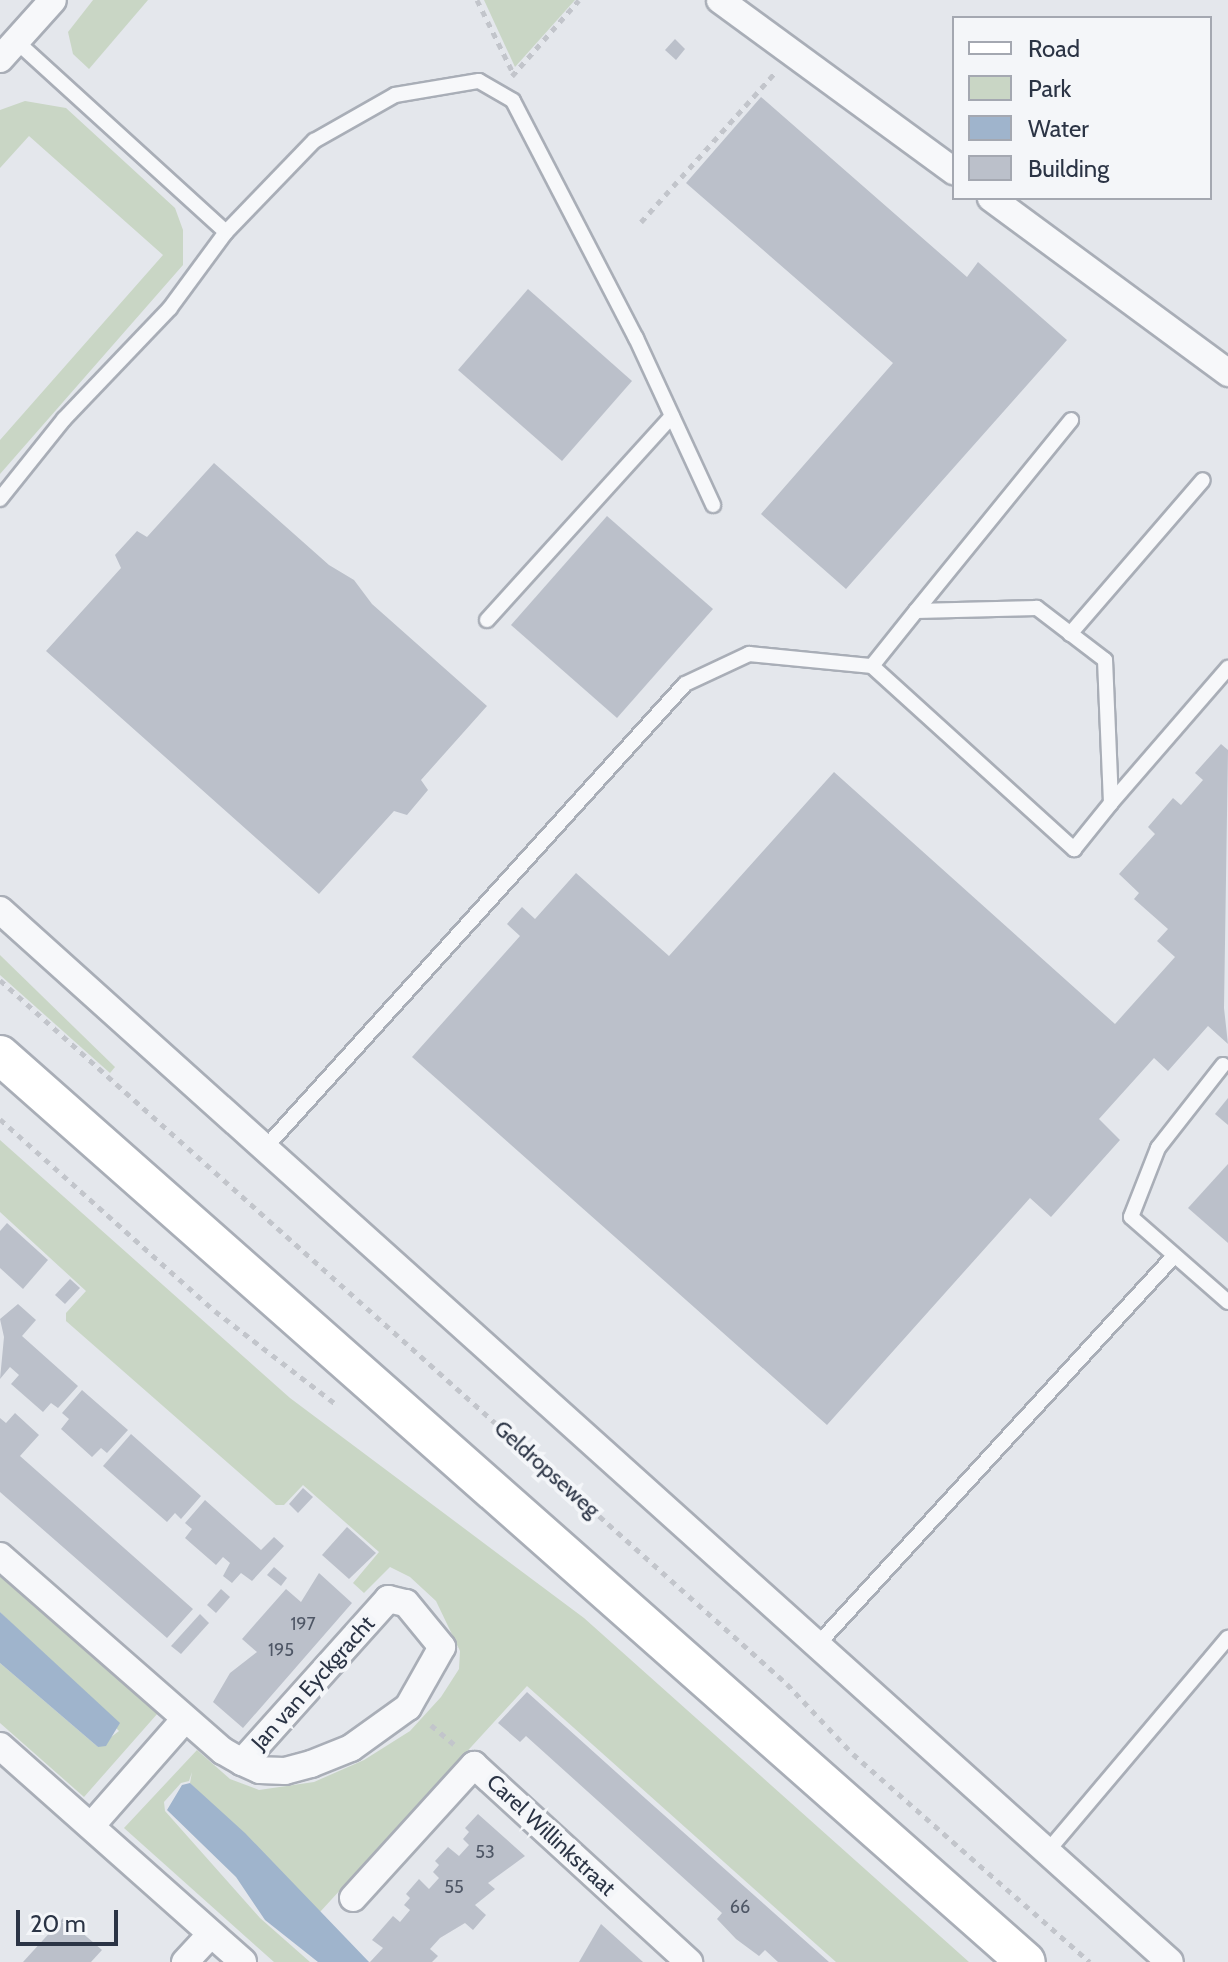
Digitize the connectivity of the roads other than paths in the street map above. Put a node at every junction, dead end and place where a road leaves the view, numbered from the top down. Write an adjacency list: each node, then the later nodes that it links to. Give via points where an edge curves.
1 (53, 0): 3 (street)
2 (720, 0): 4 (street)
3 (8, 50): 6 (lane)
4 (952, 170)
5 (994, 200): 7 (street)
6 (226, 232): 8 (lane, via 314,141 395,95 479,81 513,101); 11 (lane, via 170,308 64,419)
7 (1228, 373)
8 (672, 416): 12 (lane); 14 (lane)
9 (1071, 420): 13 (lane)
10 (1203, 480): 15 (lane)
11 (0, 499)
12 (713, 505)
13 (916, 611): 15 (lane, via 1037,608); 16 (lane)
14 (487, 620)
15 (1070, 634): 18 (lane, via 1105,660)
16 (872, 666): 18 (lane, via 1074,849); 22 (lane, via 749,654 685,684)
17 (1228, 668): 18 (lane)
18 (1111, 803)
19 (0, 910): 22 (street)
20 (0, 1055): 38 (main road)
21 (1223, 1065): 23 (lane, via 1158,1148 1131,1217)
22 (264, 1149): 27 (street)
23 (1174, 1256): 24 (lane); 27 (lane)
24 (1228, 1302)
25 (0, 1556): 28 (street, Jan van Eyckgracht)
26 (1228, 1638): 32 (lane)
27 (819, 1643): 32 (street)
28 (185, 1719): 30 (street, Jan van Eyckgracht); 31 (street)
29 (0, 1746): 31 (street)
30 (242, 1762): 30 (street, Jan van Eyckgracht, via 388,1599 406,1603 442,1647 408,1707 351,1748 285,1771 260,1770)
31 (91, 1826): 34 (street)
32 (1046, 1853): 39 (street)
33 (353, 1898): 37 (street, Carel Willinkstraat, via 474,1765)
34 (211, 1934): 35 (street); 36 (street)
35 (185, 1962)
36 (243, 1962)
37 (689, 1962)
38 (1026, 1962)
39 (1170, 1962)

